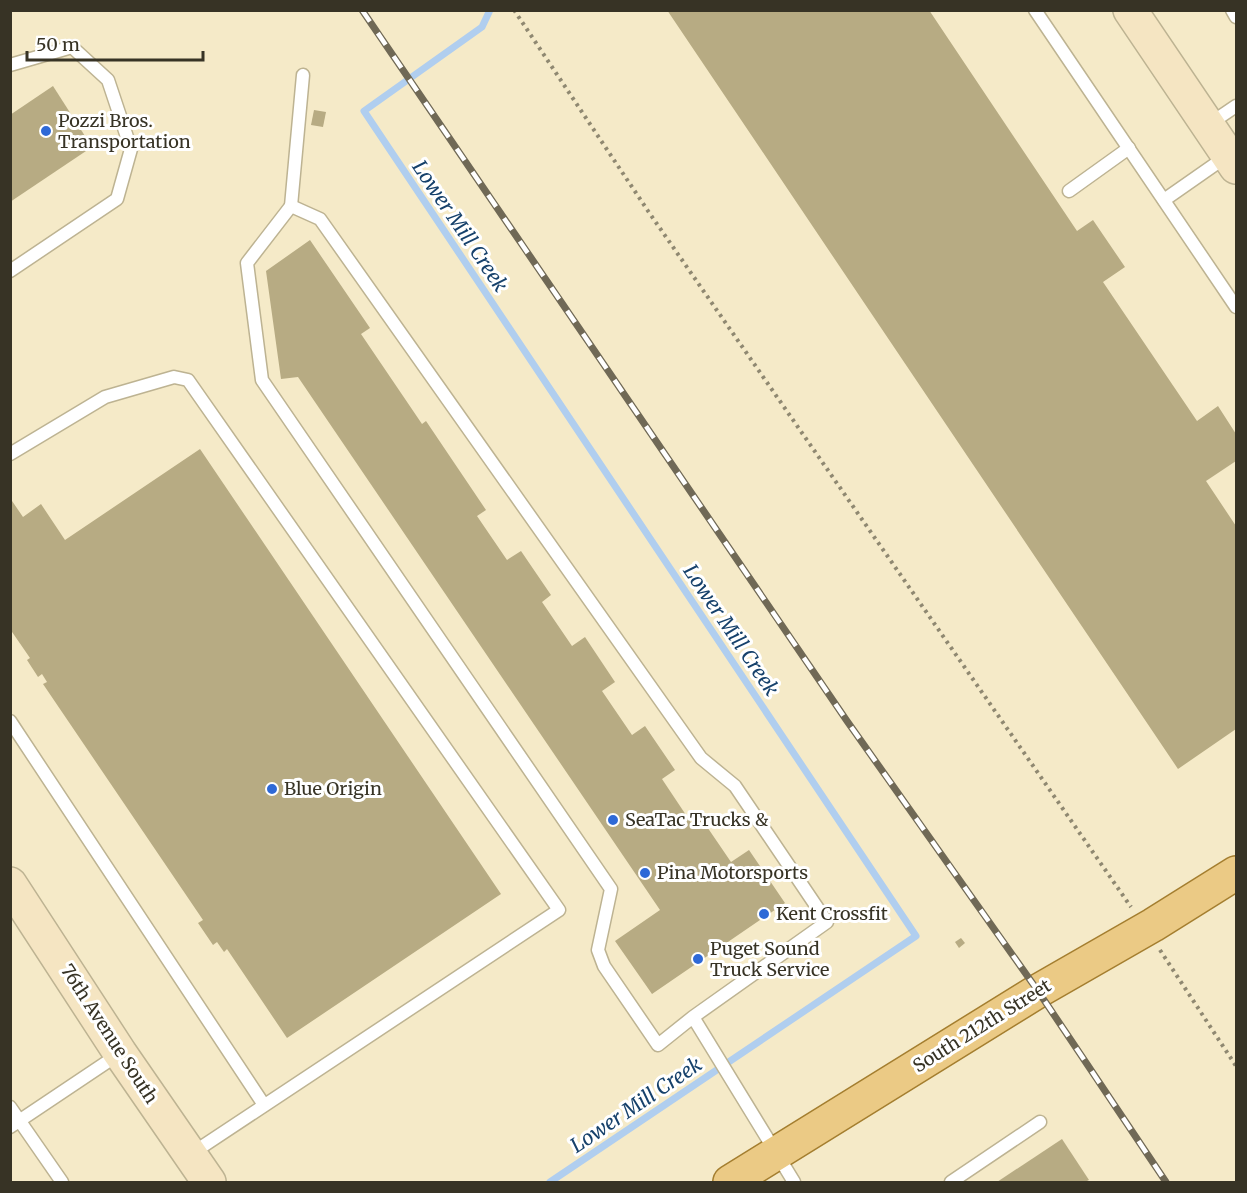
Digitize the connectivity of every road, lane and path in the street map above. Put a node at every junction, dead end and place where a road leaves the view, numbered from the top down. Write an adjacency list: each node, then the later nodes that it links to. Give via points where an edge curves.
1 (513, 10): 21 (path)
2 (1035, 10): 10 (lane)
3 (1130, 10): 9 (street)
4 (1232, 10): 5 (lane)
5 (1236, 17)
6 (10, 65): 15 (lane, via 72,47 108,80 131,149 117,199)
7 (303, 75): 14 (lane)
8 (1236, 106): 9 (lane)
9 (1208, 124): 11 (street)
10 (1129, 148): 12 (lane); 13 (lane)
11 (1232, 161): 13 (lane)
12 (1069, 191)
13 (1164, 200): 16 (lane)
14 (291, 206): 23 (lane, via 247,263 262,380 611,889 598,950 604,966 658,1045); 23 (lane, via 320,219 701,758 735,786 826,922)
15 (10, 271)
16 (1236, 307)
17 (10, 454): 26 (lane, via 105,397 174,377 188,380 559,910)
18 (10, 721): 26 (lane)
19 (1234, 881): 31 (main road, South 212th Street, via 1038,991)
20 (10, 884): 24 (street, 76th Avenue South)
21 (1123, 895)
22 (1171, 967): 25 (path)
23 (693, 1017): 31 (lane)
24 (120, 1053): 29 (lane); 30 (street, 76th Avenue South)
25 (1236, 1066)
26 (264, 1105): 30 (lane)
27 (10, 1107): 29 (lane)
28 (1040, 1122): 36 (lane)
29 (15, 1124): 32 (lane)
30 (190, 1155): 33 (street, 76th Avenue South)
31 (775, 1155): 34 (main road, South 212th Street); 35 (lane)
32 (62, 1182)
33 (209, 1182)
34 (730, 1182)
35 (794, 1182)
36 (951, 1182)

